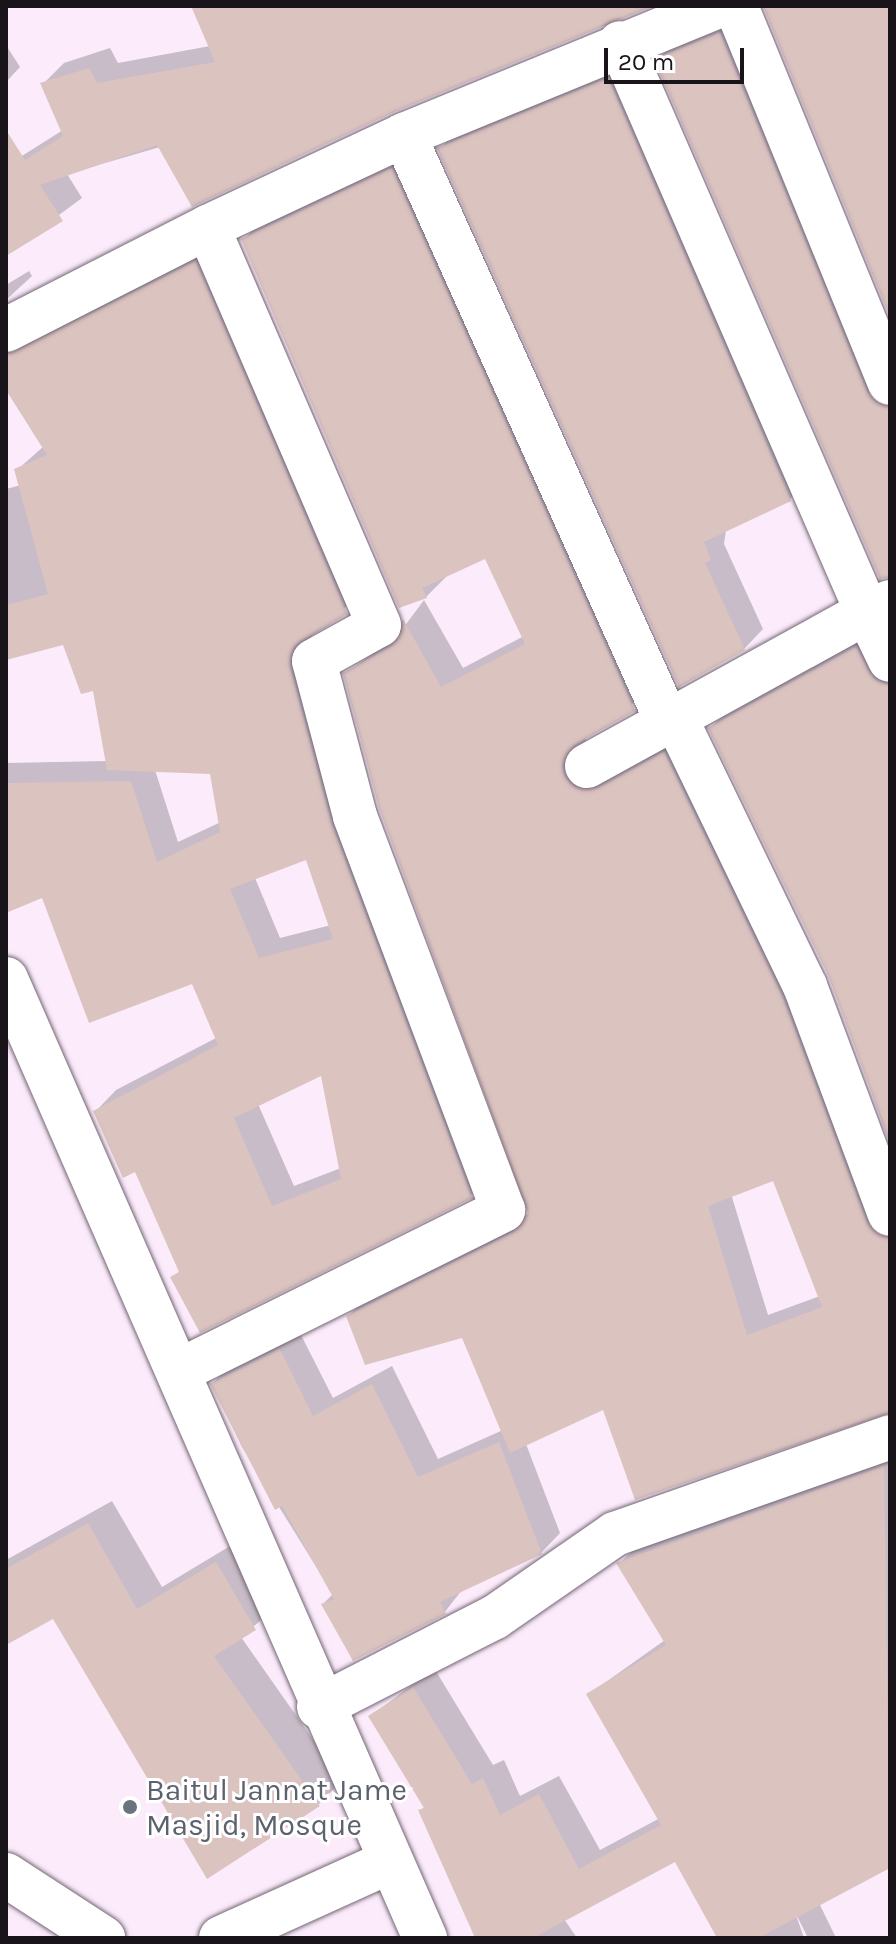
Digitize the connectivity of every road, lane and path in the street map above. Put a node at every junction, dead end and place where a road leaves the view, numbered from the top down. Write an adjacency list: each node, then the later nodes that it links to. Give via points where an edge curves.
1 (719, 7): 2 (street); 6 (street)
2 (620, 43): 3 (street); 7 (street)
3 (404, 135): 4 (street); 9 (street)
4 (208, 227): 5 (street); 13 (street, via 379,625 314,661 355,816 503,1210)
5 (6, 330)
6 (890, 383)
7 (879, 607): 8 (street); 9 (street)
8 (890, 660)
9 (670, 717): 10 (street); 12 (street, via 805,986)
10 (587, 766)
11 (6, 979): 13 (street)
12 (890, 1214)
13 (179, 1371): 15 (street)
14 (890, 1437): 15 (street, via 615,1534 495,1617)
15 (319, 1707): 16 (street)
16 (386, 1863): 19 (street); 20 (street)
17 (6, 1875): 18 (street)
18 (103, 1938)
19 (221, 1938)
20 (425, 1938)

